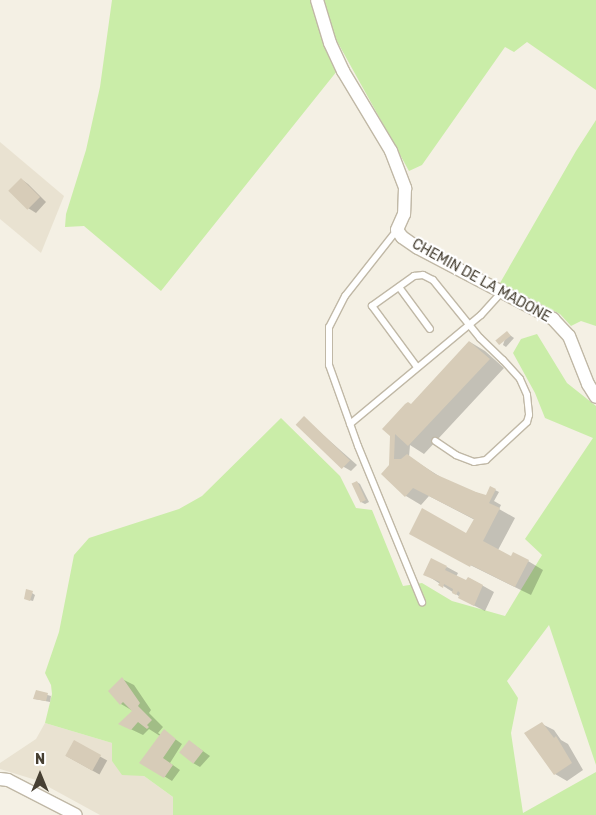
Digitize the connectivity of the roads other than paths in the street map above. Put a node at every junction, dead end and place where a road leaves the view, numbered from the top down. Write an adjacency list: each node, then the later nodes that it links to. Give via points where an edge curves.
1 (317, 0): 2 (street, via 330,43 343,71 391,151 405,188 404,214)
2 (397, 230): 4 (street, CHEMIN DE LA MADONE, via 418,248); 9 (lane, via 345,296 329,326 329,365)
3 (399, 287): 5 (lane, via 414,276 423,275 433,280); 6 (lane); 7 (lane, via 372,306)
4 (501, 294): 5 (lane); 8 (street, CHEMIN DE LA MADONE, via 562,327)
5 (469, 324): 7 (lane); 10 (lane, via 520,379 527,395 527,422 486,460 474,462)
6 (430, 329)
7 (417, 367): 9 (lane)
8 (596, 397)
9 (350, 424): 11 (lane)
10 (435, 441)
11 (422, 602)
12 (0, 779): 13 (street, via 8,780)
13 (76, 815)

